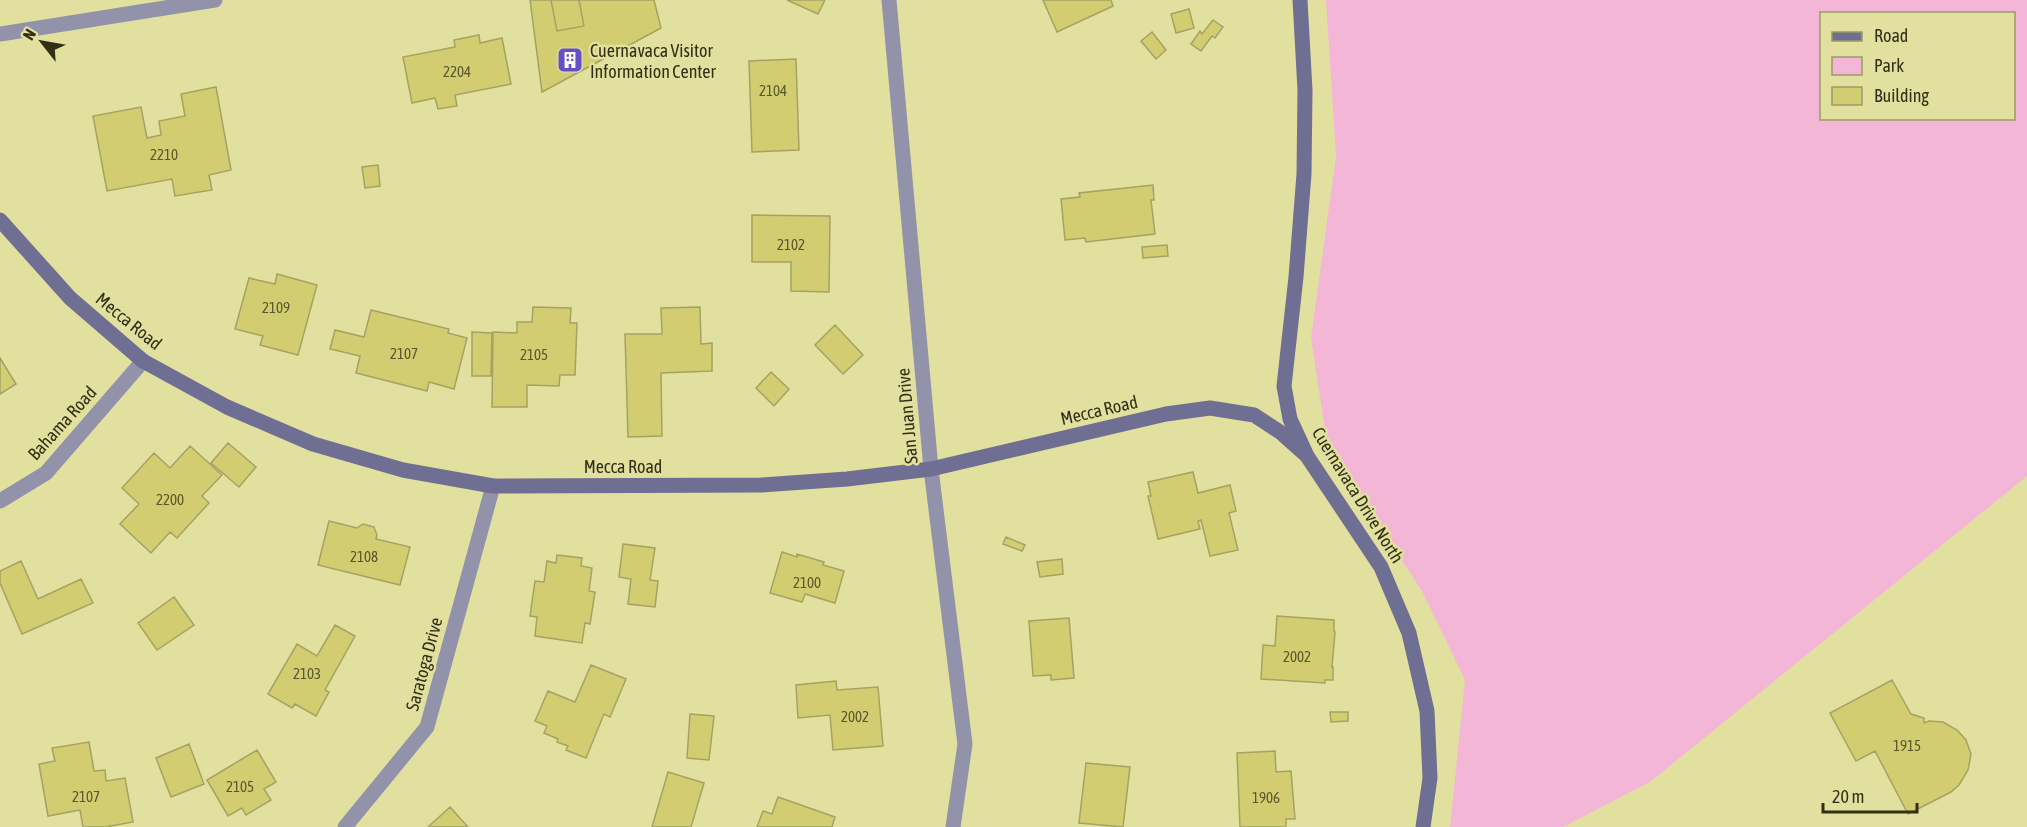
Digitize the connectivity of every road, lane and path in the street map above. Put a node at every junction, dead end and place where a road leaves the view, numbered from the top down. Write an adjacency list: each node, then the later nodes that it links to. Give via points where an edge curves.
1 (214, 0): 4 (street)
2 (889, 0): 8 (street, San Juan Drive)
3 (1300, 0): 7 (street, Cuernavaca Drive North, via 1304,174 1284,386 1290,419)
4 (0, 34)
5 (0, 220): 6 (street, Mecca Road, via 70,298)
6 (143, 361): 9 (street, Mecca Road, via 228,407 313,444 403,470); 10 (street, Bahama Road, via 46,473)
7 (1307, 456): 8 (street, Mecca Road, via 1254,415 1210,408 1166,414); 13 (street, Cuernavaca Drive North, via 1381,567 1410,633 1426,711 1430,778)
8 (931, 469): 9 (street, Mecca Road, via 761,485); 12 (street, San Juan Drive, via 965,744)
9 (493, 486): 11 (street, Saratoga Drive, via 427,727)
10 (0, 501)
11 (345, 827)
12 (952, 827)
13 (1423, 827)

